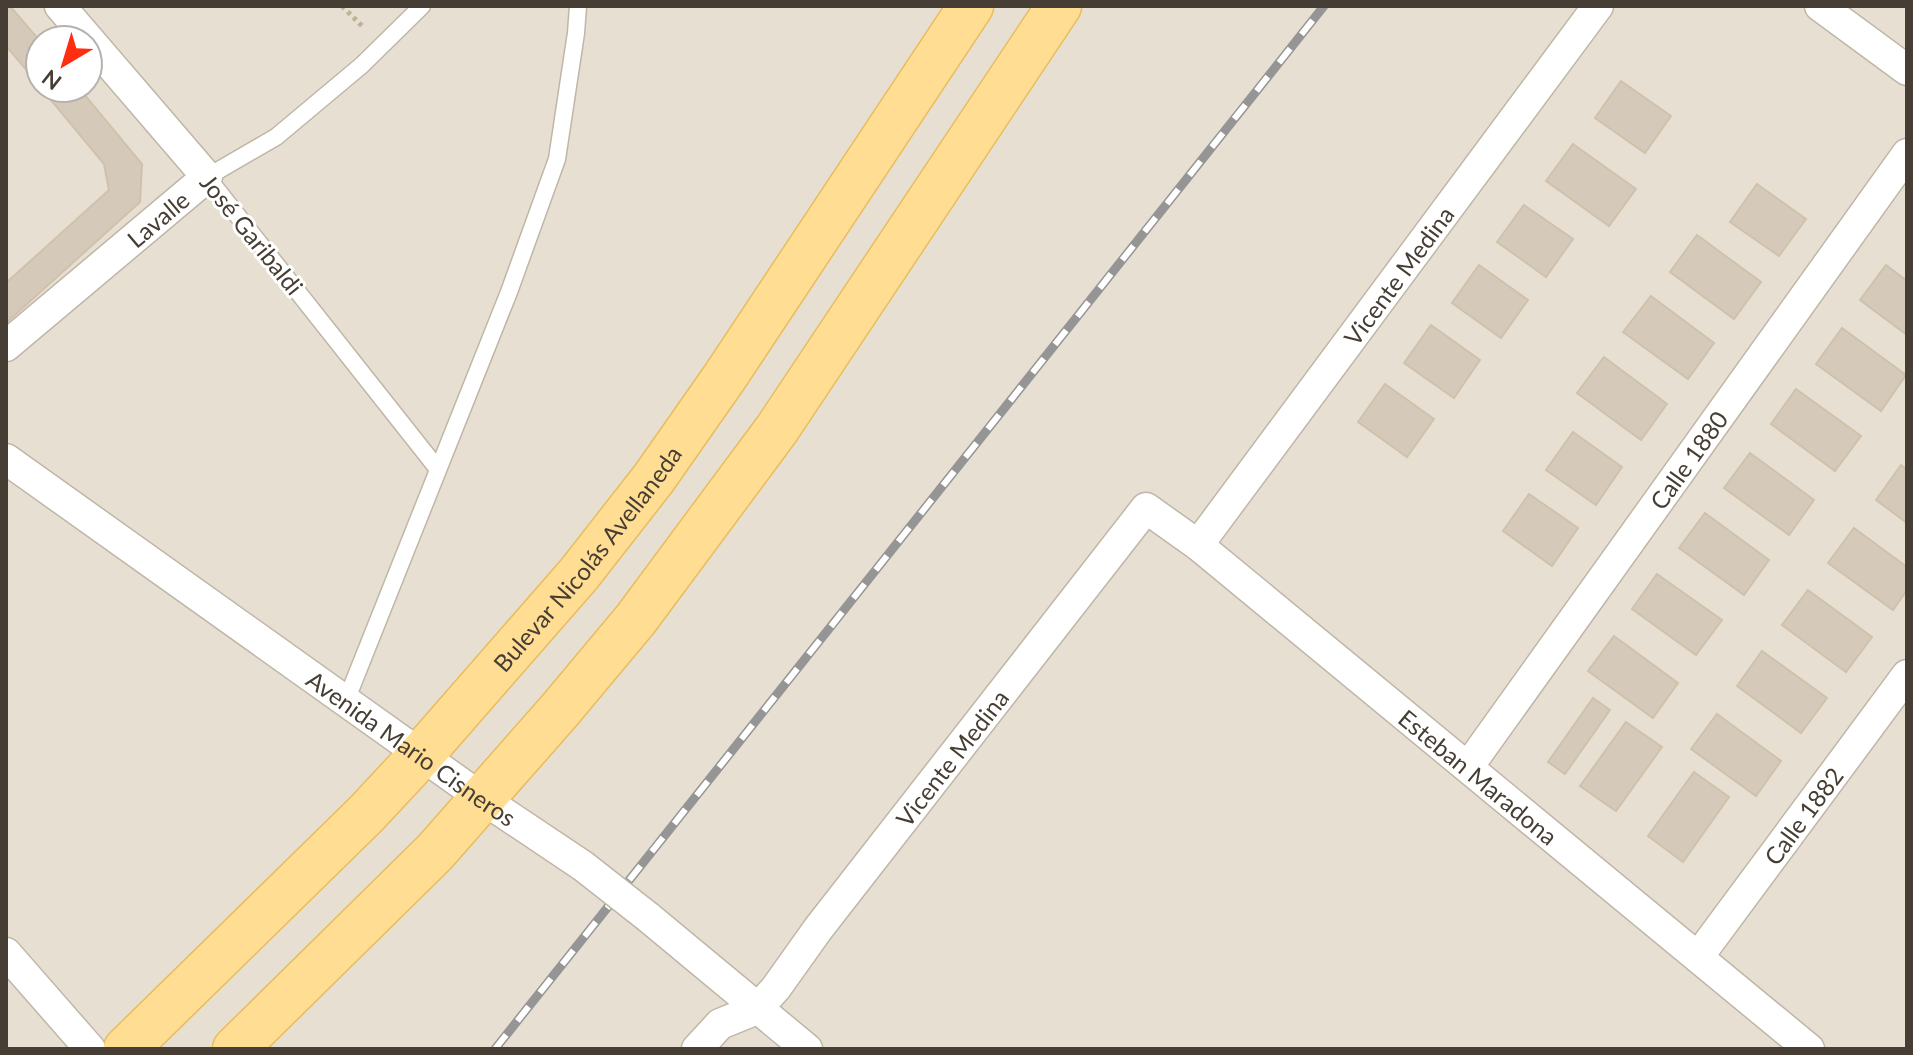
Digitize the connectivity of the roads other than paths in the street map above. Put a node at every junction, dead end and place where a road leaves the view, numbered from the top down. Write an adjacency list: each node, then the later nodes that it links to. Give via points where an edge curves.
1 (60, 6): 10 (street, José Garibaldi)
2 (422, 6): 10 (lane, Lavalle, via 276,137)
3 (578, 6): 13 (lane, via 557,159)
4 (971, 6): 18 (main road, Bulevar Nicolás Avellaneda, via 654,478 579,574)
5 (1059, 6): 20 (main road, via 708,525 636,619)
6 (1598, 6): 15 (street, Vicente Medina)
7 (1820, 6): 8 (street)
8 (1907, 70)
9 (1907, 154): 19 (street, Calle 1880)
10 (207, 177): 11 (street, Lavalle); 13 (lane, José Garibaldi)
11 (6, 346)
12 (6, 459): 17 (street, Avenida Mario Cisneros)
13 (437, 468): 17 (lane)
14 (1146, 508): 15 (street, Esteban Maradona); 23 (street, Vicente Medina)
15 (1198, 545): 19 (street, Esteban Maradona)
16 (1907, 675): 22 (street, Calle 1882)
17 (346, 701): 18 (street, Avenida Mario Cisneros)
18 (421, 755): 20 (street, Avenida Mario Cisneros); 25 (main road, Bulevar Nicolás Avellaneda)
19 (1468, 767): 22 (street, Esteban Maradona)
20 (483, 799): 23 (street, Avenida Mario Cisneros, bridge, via 583,866); 26 (main road)
21 (6, 953): 24 (street)
22 (1698, 957): 29 (street, Esteban Maradona)
23 (757, 1009): 27 (street, via 720,1024); 28 (street, Avenida Mario Cisneros)
24 (90, 1049)
25 (126, 1049)
26 (235, 1049)
27 (697, 1049)
28 (807, 1049)
29 (1809, 1049)

